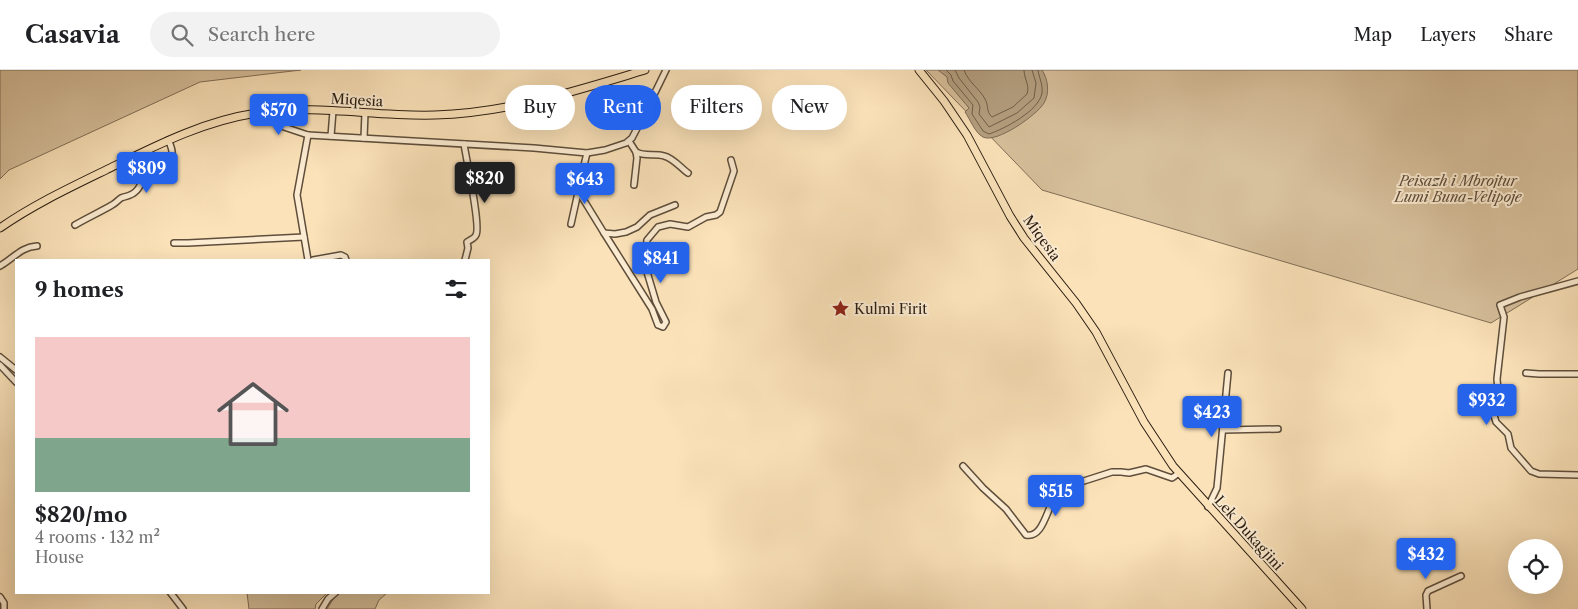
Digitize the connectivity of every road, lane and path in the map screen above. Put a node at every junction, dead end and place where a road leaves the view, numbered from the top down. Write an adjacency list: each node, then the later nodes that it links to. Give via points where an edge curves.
1 (644, 70): 6 (main road, Miqesia, via 551,98 485,112 434,115)
2 (666, 70): 11 (street)
3 (919, 70): 40 (main road, Miqesia, via 967,136 1024,238 1096,332)
4 (273, 111): 5 (main road, Miqesia); 7 (street, via 279,125); 10 (main road, Miqesia, via 220,121)
5 (333, 112): 6 (main road, Miqesia); 8 (street)
6 (365, 113): 9 (street)
7 (308, 135): 8 (street); 24 (street, via 298,196)
8 (331, 136): 9 (street)
9 (364, 138): 12 (street)
10 (168, 140): 21 (street, via 173,156 168,164 150,171 134,194); 22 (main road, Miqesia, via 50,198)
11 (629, 141): 13 (street); 14 (street)
12 (464, 144): 14 (street); 30 (street, via 477,216 477,234 467,242)
13 (636, 152): 16 (street, via 664,155); 18 (street)
14 (587, 153): 17 (street)
15 (731, 160): 23 (street, via 734,171 716,216 706,217 688,227 670,224 658,227 647,240 644,257 656,302 666,322 663,327 658,325 652,309)
16 (688, 173)
17 (580, 182): 20 (street); 23 (street, via 582,199)
18 (634, 185)
19 (675, 205): 23 (street, via 650,215 626,232)
20 (571, 224)
21 (75, 225)
22 (0, 228)
23 (604, 233)
24 (304, 237): 25 (street); 27 (street)
25 (174, 242)
26 (37, 246): 31 (street, via 25,248)
27 (308, 259)
28 (319, 259): 29 (street, via 341,255)
29 (346, 259)
30 (465, 259)
31 (0, 266)
32 (1578, 281): 45 (street, via 1500,306 1504,317 1493,412 1496,422 1508,434 1511,448 1531,471)
33 (0, 357): 35 (street)
34 (0, 365): 39 (street)
35 (15, 369)
36 (1228, 373): 42 (street)
37 (1526, 373): 38 (street)
38 (1578, 374)
39 (15, 381)
40 (1144, 422): 44 (main road, Lek Dukagjini)
41 (1278, 429): 42 (street)
42 (1223, 430): 46 (street, via 1217,488)
43 (963, 466): 44 (street, via 1030,536 1040,529 1057,491 1068,485 1112,472 1146,469 1172,478)
44 (1179, 473): 46 (main road, Lek Dukagjini)
45 (1578, 475)
46 (1208, 506): 54 (main road, Lek Dukagjini)
47 (1461, 576): 55 (street, via 1428,591)
48 (172, 594): 52 (street)
49 (334, 594): 53 (street)
50 (0, 597): 51 (street)
51 (4, 609)
52 (183, 609)
53 (322, 609)
54 (1302, 609)
55 (1427, 609)

